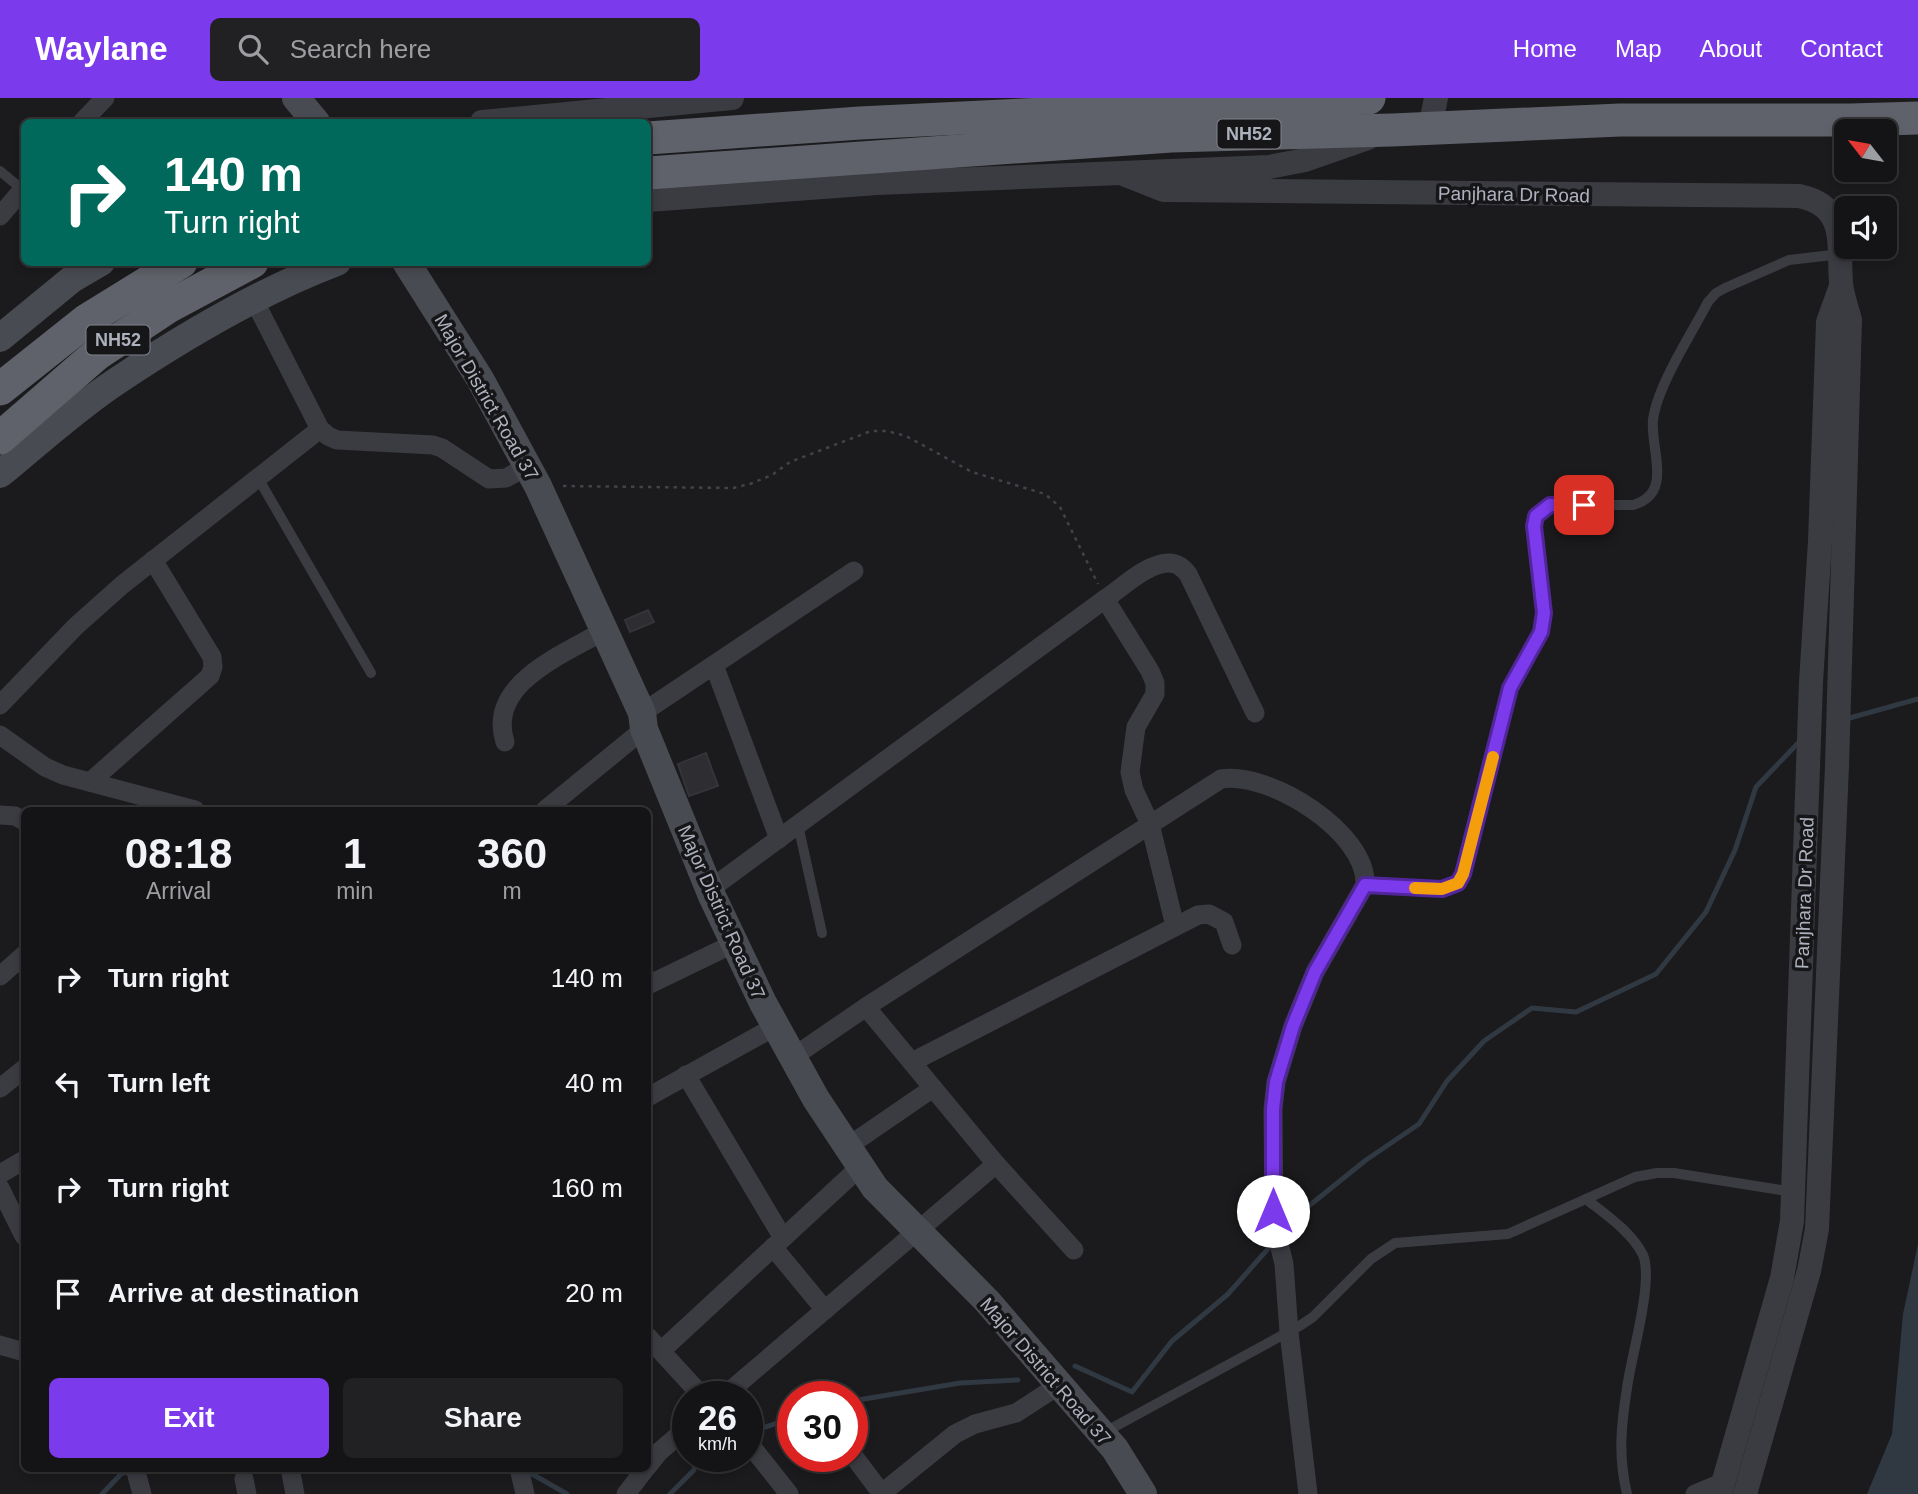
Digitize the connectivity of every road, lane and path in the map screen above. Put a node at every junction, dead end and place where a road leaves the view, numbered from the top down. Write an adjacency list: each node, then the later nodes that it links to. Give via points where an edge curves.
1 (104, 98): 8 (street)
2 (296, 98): 9 (main road)
3 (732, 98): 6 (street)
4 (1369, 98): 6 (highway, NH52, via 860,122)
5 (1433, 113): 7 (highway, NH52, via 1620,120); 11 (highway, NH52)
6 (648, 114): 10 (street)
7 (1918, 118)
8 (85, 119)
9 (314, 119)
10 (544, 119)
11 (1392, 130): 13 (highway, NH52, via 1171,136); 14 (street, via 1305,160 1269,167)
12 (0, 170): 15 (lane)
13 (651, 173)
14 (1121, 173): 17 (street, via 877,183); 19 (street, Panjhara Dr Road, via 1164,190 1799,196 1822,204)
15 (21, 187)
16 (21, 192): 18 (street)
17 (651, 200)
18 (0, 216)
19 (1834, 218)
20 (1834, 255): 55 (lane, via 1789,260 1725,288 1709,302 1657,402 1653,434 1658,472 1650,497 1633,505 1550,505 1536,516 1544,613 1541,632 1510,688 1463,874 1458,883 1442,889)
21 (1841, 259): 27 (street, Panjhara Dr Road)
22 (94, 266): 29 (main road)
23 (175, 266): 30 (highway, NH52, via 87,320)
24 (245, 266): 32 (highway, NH52, via 168,307 97,354)
25 (327, 266): 28 (main road)
26 (409, 266): 34 (main road, Major District Road 37, via 480,379)
27 (1841, 285): 77 (street, Panjhara Dr Road, via 1828,322); 80 (street, Panjhara Dr Road, via 1850,320)
28 (254, 300): 31 (street); 33 (main road, via 115,382)
29 (0, 338)
30 (0, 389)
31 (320, 429): 34 (street, via 337,440 433,444 489,479); 35 (street)
32 (0, 438)
33 (0, 474)
34 (533, 476): 38 (path, via 733,488 871,431 887,431 906,436 972,472 1045,494 1060,507); 39 (main road, Major District Road 37)
35 (258, 478): 36 (street); 41 (lane)
36 (153, 560): 42 (street, via 76,626); 47 (street, via 212,657 213,667 210,676)
37 (854, 571): 40 (street)
38 (1105, 599): 43 (street, via 1148,570 1169,563 1180,565 1188,573); 52 (street, via 1155,683 1155,694 1136,727 1130,772); 53 (street)
39 (605, 631): 44 (main road, Major District Road 37); 46 (street, via 523,679 510,695 503,717)
40 (714, 665): 44 (street); 54 (street)
41 (371, 673)
42 (0, 705)
43 (1255, 713)
44 (643, 721): 49 (street); 56 (main road, Major District Road 37)
45 (0, 735): 47 (street, via 45,767)
46 (505, 742)
47 (90, 782): 48 (street)
48 (184, 807)
49 (548, 807)
50 (0, 815): 51 (street)
51 (21, 819)
52 (1150, 824): 55 (street, via 1222,779 1236,776 1280,790 1318,814 1353,847 1366,872); 57 (street); 64 (street)
53 (798, 825): 54 (street); 58 (lane)
54 (779, 839): 56 (street)
55 (1365, 885): 86 (street, via 1315,972 1276,1082 1273,1211 1284,1264)
56 (709, 890): 59 (main road, Major District Road 37)
57 (1175, 926): 60 (street, via 1209,914 1224,922); 67 (street)
58 (822, 933)
59 (734, 943): 63 (street); 65 (main road, Major District Road 37)
60 (1233, 945)
61 (21, 958): 62 (street)
62 (0, 976)
63 (651, 984)
64 (866, 1007): 66 (street); 67 (street)
65 (776, 1026): 66 (main road, Major District Road 37); 69 (street)
66 (793, 1057): 73 (main road, Major District Road 37)
67 (912, 1062): 71 (street)
68 (21, 1071): 70 (street)
69 (686, 1075): 72 (street); 83 (street)
70 (0, 1088)
71 (933, 1088): 73 (street); 75 (street)
72 (651, 1095)
73 (854, 1156): 82 (main road, Major District Road 37, via 875,1188); 83 (street)
74 (21, 1162): 76 (street)
75 (996, 1164): 82 (street); 84 (street)
76 (1, 1176): 81 (street)
77 (1794, 1192): 78 (lane, via 1657,1173 1635,1177); 79 (street, Panjhara Dr Road)
78 (1586, 1199): 86 (lane, via 1508,1234 1395,1243 1371,1259 1313,1317); 109 (lane, via 1618,1225 1644,1258 1646,1280 1621,1437)
79 (1792, 1221): 80 (street); 101 (street, Panjhara Dr Road)
80 (1817, 1225): 101 (street, Panjhara Dr Road, via 1809,1271)
81 (21, 1228)
82 (918, 1231): 85 (street); 92 (main road, Major District Road 37)
83 (778, 1242): 85 (street); 87 (street)
84 (1074, 1250)
85 (825, 1310): 91 (street)
86 (1289, 1332): 93 (lane); 108 (street)
87 (654, 1344): 90 (street)
88 (0, 1345): 89 (street)
89 (21, 1351)
90 (688, 1381)
91 (742, 1381)
92 (1059, 1385): 93 (main road, Major District Road 37); 106 (street, via 1016,1413 955,1434)
93 (1102, 1434): 107 (main road, Major District Road 37)
94 (672, 1440): 95 (street)
95 (651, 1457)
96 (763, 1461): 105 (street)
97 (136, 1472): 102 (street)
98 (641, 1472): 103 (street)
99 (865, 1472): 106 (street)
100 (291, 1473): 104 (street)
101 (1730, 1490): 110 (street)
102 (141, 1491)
103 (629, 1491)
104 (295, 1494)
105 (789, 1494)
106 (881, 1494)
107 (1143, 1494)
108 (1308, 1494)
109 (1627, 1494)
110 (1695, 1494)

